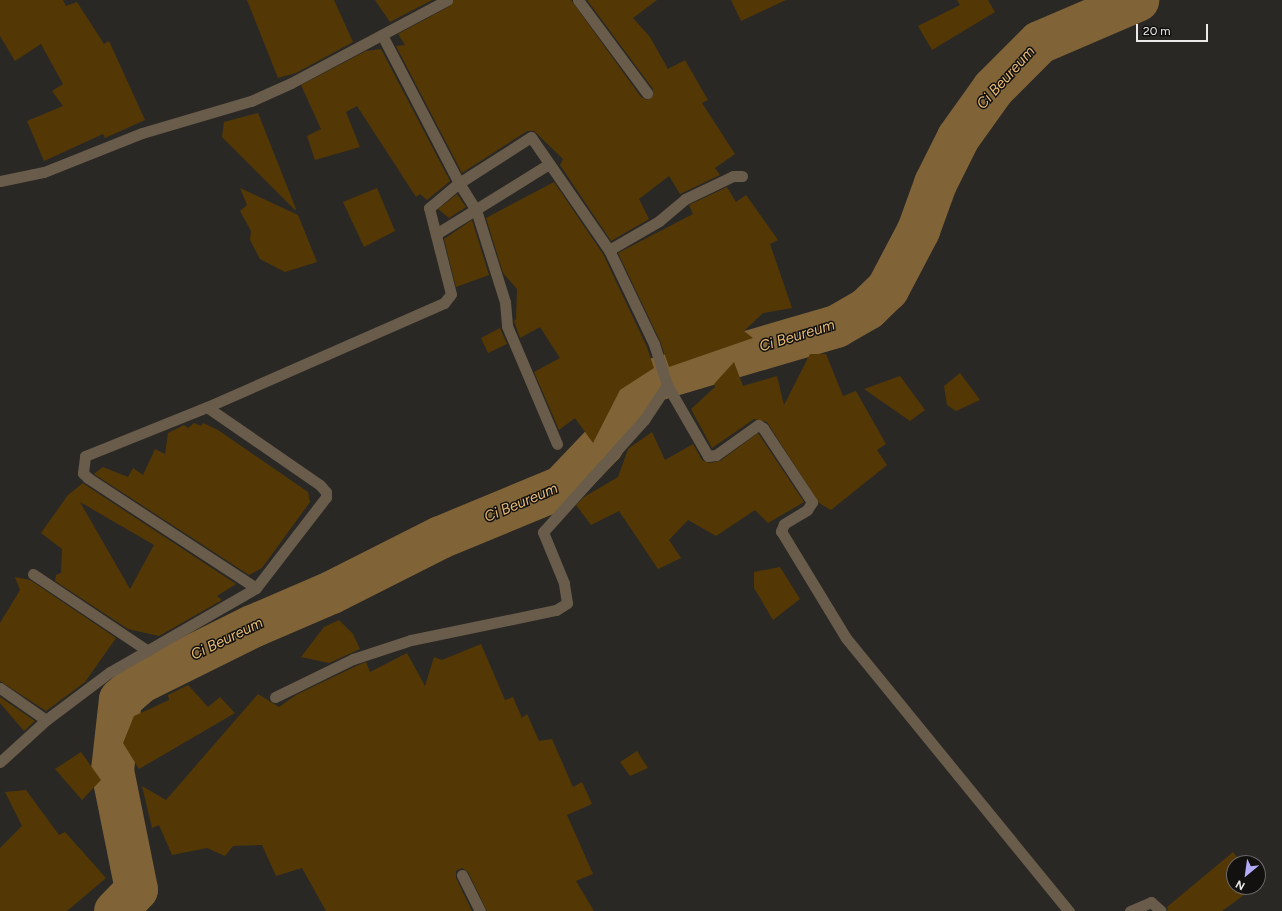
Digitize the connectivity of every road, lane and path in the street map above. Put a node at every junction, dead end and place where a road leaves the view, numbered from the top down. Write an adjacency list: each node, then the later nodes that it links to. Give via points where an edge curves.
1 (447, 0): 3 (street)
2 (578, 0): 4 (street)
3 (382, 35): 7 (street, via 251,100 142,133 44,172); 8 (street)
4 (647, 92)
5 (549, 164): 8 (street, via 531,137); 9 (street); 11 (street)
6 (742, 176): 11 (street, via 733,176 685,199 659,221)
7 (0, 181)
8 (459, 183): 9 (street); 10 (street, via 429,208)
9 (476, 210): 10 (street); 14 (street, via 506,302 508,326)
10 (436, 234): 13 (street, via 451,294 444,303)
11 (609, 250): 12 (street, via 654,344)
12 (667, 382): 19 (street, via 644,420 543,532 564,583 567,603 556,610 411,640 368,654); 24 (street, via 686,422 709,456 716,455 758,425 763,428 812,502 807,510 784,524 781,531 846,638)
13 (207, 407): 16 (street, via 326,492 326,498); 16 (street, via 84,456 83,473)
14 (557, 444)
15 (33, 574): 17 (street)
16 (256, 588): 17 (street)
17 (148, 651): 20 (street, via 110,672)
18 (0, 688): 20 (street)
19 (275, 697)
20 (46, 720): 21 (street)
21 (0, 762)
22 (462, 875): 23 (street)
23 (480, 911)
24 (1069, 911)
25 (1130, 911): 26 (street, via 1151,902)
26 (1162, 911)

